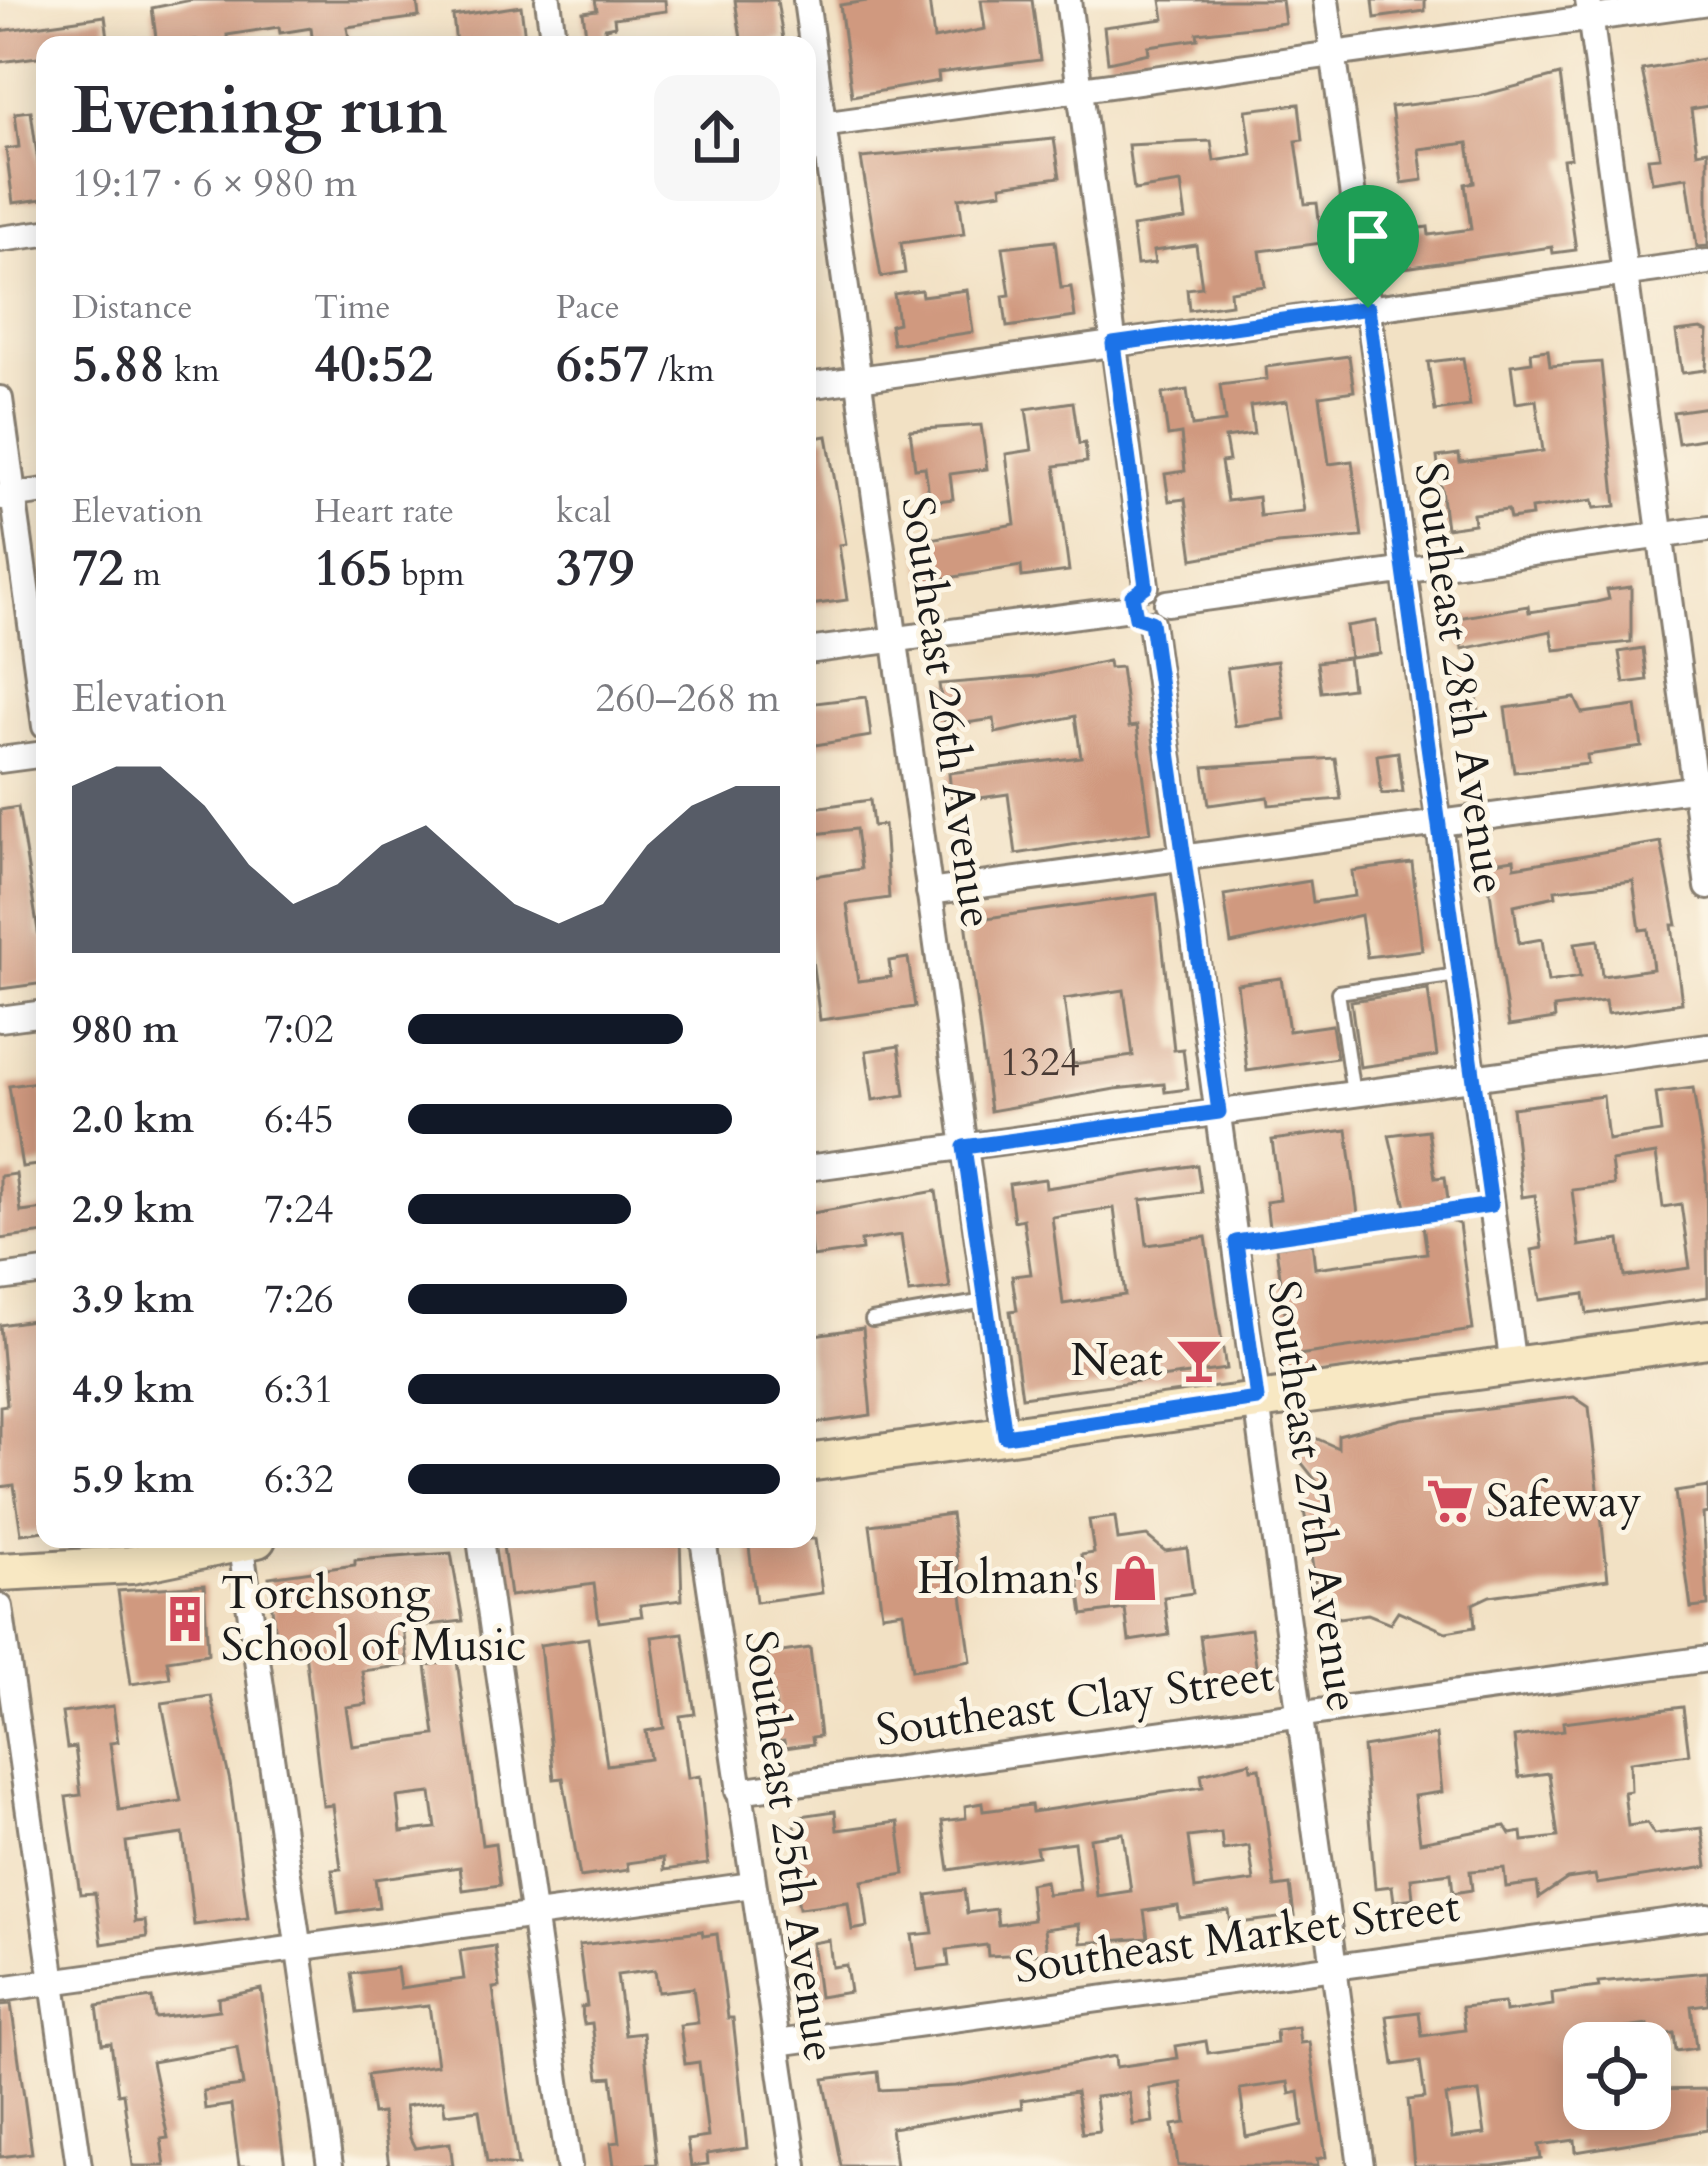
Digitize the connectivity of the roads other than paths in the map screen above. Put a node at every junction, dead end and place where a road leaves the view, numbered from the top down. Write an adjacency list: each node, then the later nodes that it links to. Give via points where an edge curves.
1 (548, 0): 7 (street)
2 (806, 0): 8 (street, Southeast 26th Avenue)
3 (1068, 0): 10 (street)
4 (1327, 0): 9 (street, Southeast 28th Avenue)
5 (1708, 2): 6 (street)
6 (1589, 9): 9 (street); 15 (street)
7 (553, 36)
8 (809, 36)
9 (1334, 54): 10 (street); 16 (street, Southeast 28th Avenue)
10 (1080, 89): 11 (street); 17 (street)
11 (816, 126): 18 (street, Southeast 26th Avenue)
12 (36, 234): 13 (street)
13 (0, 239)
14 (1708, 262): 15 (street)
15 (1625, 273): 16 (street); 23 (street)
16 (1368, 308): 17 (street); 24 (street, Southeast 28th Avenue)
17 (1113, 344): 18 (street); 25 (street, via 1146,586 1158,588)
18 (858, 379): 19 (street); 26 (street, Southeast 26th Avenue)
19 (816, 385)
20 (0, 399): 21 (street)
21 (7, 497): 28 (street)
22 (1708, 529): 23 (street)
23 (1660, 535): 24 (street); 31 (street)
24 (1404, 570): 25 (street); 32 (street, Southeast 28th Avenue)
25 (1150, 611): 26 (street); 33 (street, Southeast 27th Avenue)
26 (894, 639): 27 (street); 35 (street, Southeast 26th Avenue)
27 (816, 650)
28 (36, 672)
29 (36, 755): 30 (street)
30 (0, 760)
31 (1701, 787): 32 (street); 34 (street)
32 (1438, 823): 33 (street); 36 (street, Southeast 28th Avenue)
33 (1183, 858): 35 (street); 42 (street, Southeast 27th Avenue)
34 (1708, 887)
35 (929, 892): 43 (street, Southeast 26th Avenue)
36 (1458, 975): 40 (street, Southeast 28th Avenue); 41 (lane, via 1338,992)
37 (36, 1014): 38 (street)
38 (0, 1019)
39 (1708, 1046): 40 (street)
40 (1472, 1077): 41 (street); 45 (street, Southeast 28th Avenue)
41 (1353, 1094): 42 (street)
42 (1219, 1112): 43 (street); 46 (street, Southeast 27th Avenue)
43 (964, 1147): 44 (street); 49 (street, Southeast 26th Avenue)
44 (816, 1167)
45 (1491, 1205): 46 (lane); 52 (street, Southeast 28th Avenue)
46 (1236, 1242): 53 (street, Southeast 27th Avenue)
47 (36, 1273): 48 (street)
48 (0, 1278)
49 (985, 1301): 50 (lane); 54 (street, Southeast 26th Avenue)
50 (872, 1320)
51 (1708, 1339): 52 (main road)
52 (1513, 1366): 53 (main road)
53 (1257, 1399): 54 (main road); 63 (street, Southeast 27th Avenue)
54 (1005, 1436): 55 (main road)
55 (816, 1462)
56 (98, 1548): 61 (main road, via 34,1558)
57 (210, 1548): 61 (main road)
58 (229, 1548): 68 (street)
59 (481, 1548): 66 (street)
60 (704, 1548): 64 (street, Southeast 25th Avenue)
61 (2, 1584): 70 (street)
62 (1708, 1658): 63 (street, Southeast Clay Street)
63 (1300, 1715): 64 (street, Southeast Clay Street); 69 (street, Southeast 27th Avenue)
64 (738, 1792): 65 (street, Southeast 25th Avenue)
65 (752, 1885): 66 (street); 72 (street, Southeast 25th Avenue)
66 (534, 1915): 68 (street); 75 (street)
67 (1708, 1916): 69 (street, Southeast Market Street)
68 (298, 1948): 70 (street); 74 (street)
69 (1334, 1965): 72 (street, Southeast Market Street); 77 (street, Southeast 27th Avenue)
70 (52, 1982): 71 (street); 73 (street)
71 (0, 1989)
72 (777, 2043): 76 (street, Southeast 25th Avenue)
73 (79, 2166)
74 (330, 2166)
75 (569, 2166)
76 (795, 2166)
77 (1361, 2166)

